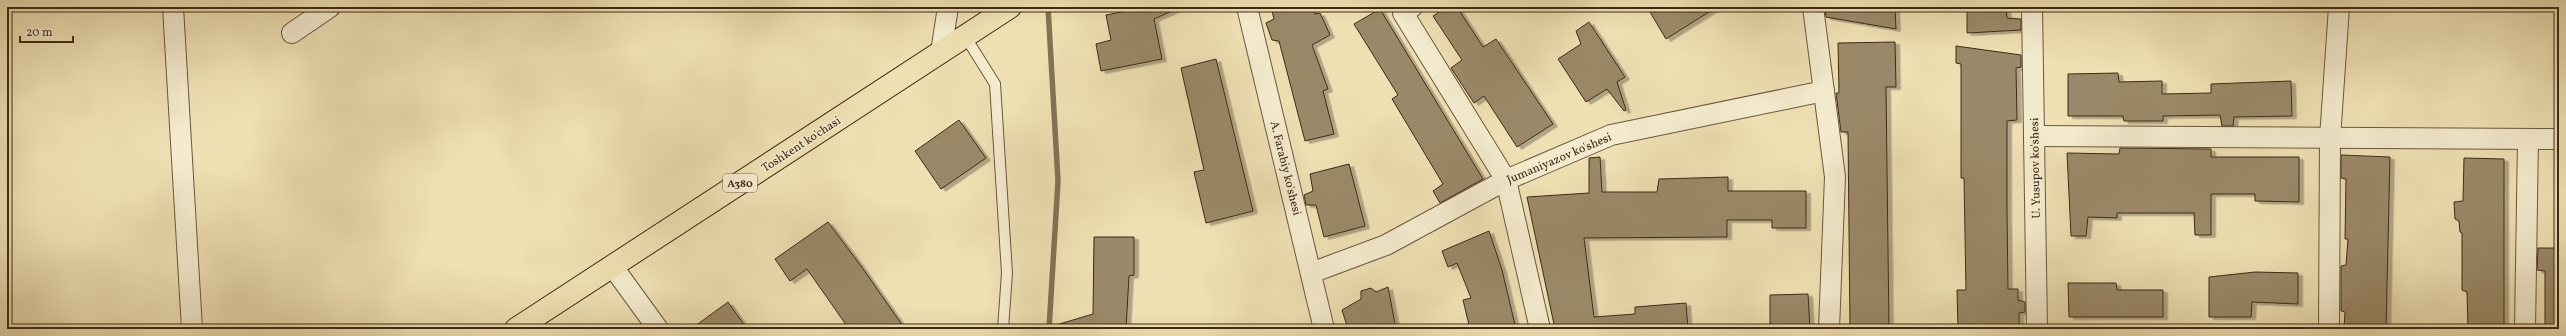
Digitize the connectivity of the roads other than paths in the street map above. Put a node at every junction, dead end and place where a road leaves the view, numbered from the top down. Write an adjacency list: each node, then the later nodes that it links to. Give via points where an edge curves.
1 (173, 7): 21 (street)
2 (330, 7): 10 (street)
3 (948, 7): 12 (street)
4 (1010, 7): 11 (highway, A380)
5 (1247, 7): 20 (street, A. Farabiy ko'shesi)
6 (1412, 7): 18 (street, via 1403,13)
7 (1813, 7): 13 (street)
8 (2032, 7): 14 (street, U. Yusupov ko'shesi)
9 (2339, 7): 15 (street)
10 (292, 33)
11 (965, 36): 12 (highway, Toshkent ko'chasi / A380); 24 (lane, via 995,84 1007,273)
12 (941, 52): 19 (highway, Toshkent ko'chasi / A380)
13 (1824, 91): 18 (street, Jumaniyazov ko'shesi, via 1611,134); 27 (street, via 1835,177)
14 (2034, 136): 15 (street); 28 (street, U. Yusupov ko'shesi)
15 (2330, 138): 16 (street); 29 (street)
16 (2528, 139): 17 (street); 30 (street)
17 (2559, 139)
18 (1506, 180): 20 (street, Jumaniyazov ko'shesi, via 1386,244); 26 (street)
19 (613, 267): 22 (highway, Toshkent ko'chasi / A380); 23 (street)
20 (1311, 273): 25 (street, A. Farabiy ko'shesi)
21 (192, 329)
22 (516, 329)
23 (658, 329)
24 (1003, 329)
25 (1324, 329)
26 (1540, 329)
27 (1829, 329)
28 (2037, 329)
29 (2329, 329)
30 (2525, 329)

